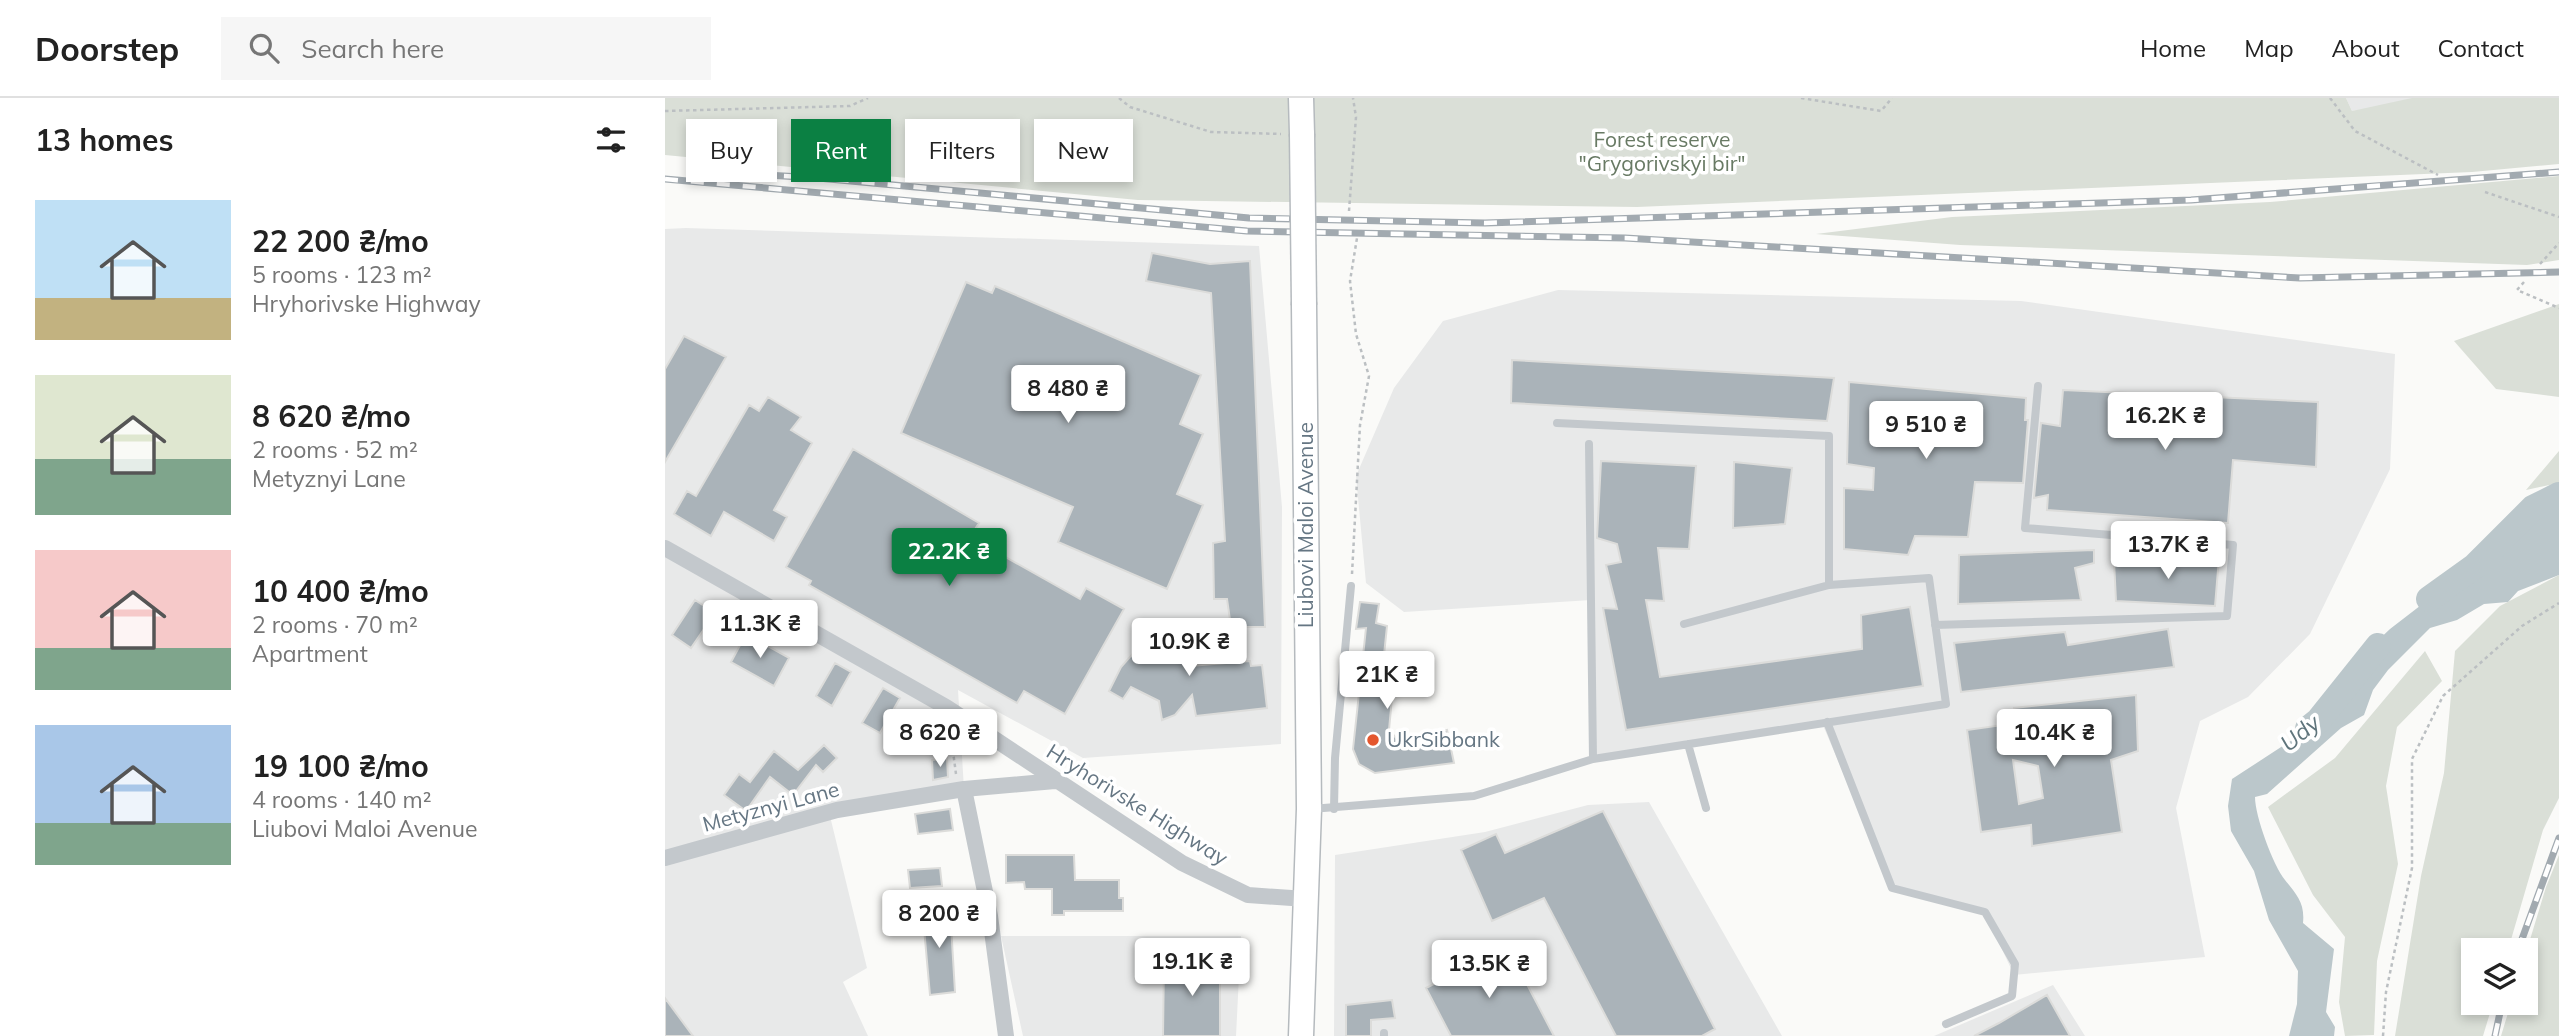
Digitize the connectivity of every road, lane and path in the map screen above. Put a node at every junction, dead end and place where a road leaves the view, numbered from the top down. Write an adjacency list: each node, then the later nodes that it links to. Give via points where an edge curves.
1 (869, 98): 8 (path, via 850,106)
2 (1119, 98): 9 (path, via 1130,107 1211,132)
3 (1301, 98): 9 (main road, Liubovi Maloi Avenue)
4 (1353, 98): 12 (path, via 1356,117)
5 (1801, 98): 6 (path, via 1881,111)
6 (1892, 98)
7 (2330, 98): 10 (path, via 2355,131)
8 (665, 111)
9 (1302, 134): 35 (main road, Liubovi Maloi Avenue, bridge)
10 (2438, 175)
11 (2485, 192): 13 (path)
12 (1349, 211)
13 (2559, 217)
14 (1357, 238): 24 (path, via 1350,281 1356,334 1369,376 1360,425)
15 (2559, 243): 16 (path)
16 (2540, 264)
17 (2524, 282): 18 (path, via 2517,290)
18 (2559, 308)
19 (2038, 386): 27 (lane, via 2025,528 2233,545 2227,616)
20 (1557, 423): 23 (lane, via 1829,436)
21 (1589, 444): 31 (lane)
22 (665, 548): 28 (street, Hryhorivske Highway)
23 (1829, 585): 26 (lane); 27 (lane, via 1929,578)
24 (1351, 586): 36 (lane)
25 (2559, 603): 42 (path, via 2522,626 2443,696 2413,759 2412,868 2386,992)
26 (1684, 624)
27 (1935, 625): 29 (lane, via 1946,704)
28 (946, 707): 32 (street, Hryhorivske Highway); 33 (path, via 957,776)
29 (1827, 722): 30 (lane); 39 (lane, via 1892,888 1985,912 2015,964 2012,996)
30 (1688, 744): 31 (lane); 34 (lane)
31 (1593, 759): 36 (lane, via 1474,796)
32 (1055, 781): 33 (street, Metyznyi Lane); 38 (street, Hryhorivske Highway, via 1182,863 1248,895)
33 (964, 789): 37 (street, Metyznyi Lane, via 837,810); 40 (street, via 990,916)
34 (1706, 808)
35 (1309, 809): 36 (lane); 38 (main road, Liubovi Maloi Avenue)
36 (1334, 809)
37 (665, 858)
38 (1306, 900): 41 (main road, Liubovi Maloi Avenue)
39 (1946, 1024)
40 (1006, 1036)
41 (1301, 1036)
42 (2383, 1036)

